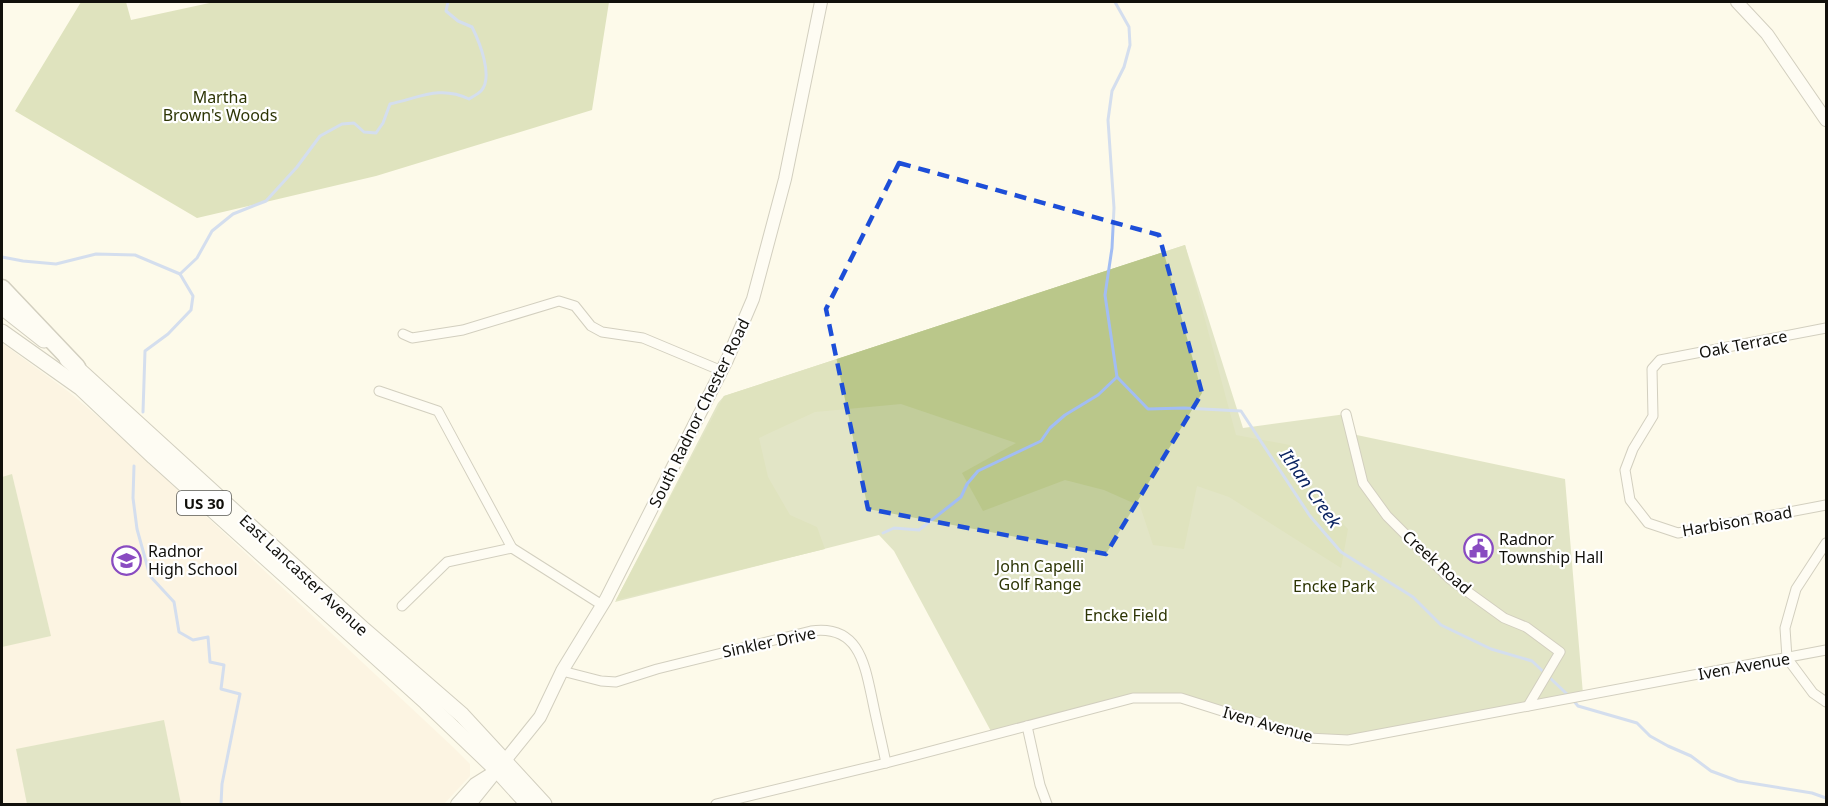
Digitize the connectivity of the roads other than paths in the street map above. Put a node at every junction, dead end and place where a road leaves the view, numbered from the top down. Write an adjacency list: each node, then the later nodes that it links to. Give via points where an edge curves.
1 (821, 2): 11 (main road, South Radnor Chester Road, via 785,179 753,299)
2 (1737, 2): 3 (main road, via 1767,34)
3 (1827, 120)
4 (2, 288): 10 (highway)
5 (2, 307): 10 (highway, East Lancaster Avenue / US 30)
6 (1827, 328): 9 (street, Oak Terrace)
7 (2, 332): 26 (highway, East Lancaster Avenue / US 30, via 81,388 426,702)
8 (403, 334): 11 (street, via 412,338 463,330 559,301 575,306 591,326 602,332 643,338)
9 (1660, 360): 14 (street, Harbison Road, via 1652,369 1653,416 1625,470 1629,500 1648,523 1678,532)
10 (77, 367): 26 (highway, East Lancaster Avenue / US 30, via 364,630 440,694)
11 (722, 371): 18 (main road, South Radnor Chester Road)
12 (380, 391): 16 (street, via 438,411)
13 (1346, 414): 23 (street, Creek Road, via 1363,483 1387,516 1450,579 1560,652)
14 (1827, 506)
15 (1827, 543): 20 (street, via 1796,589 1785,628)
16 (512, 548): 17 (street, via 447,562); 18 (street)
17 (402, 606)
18 (602, 606): 21 (main road, South Radnor Chester Road)
19 (1827, 650): 20 (street, Iven Avenue)
20 (1788, 658): 22 (street, via 1813,693); 23 (street, Iven Avenue)
21 (562, 671): 25 (street, Sinkler Drive, via 616,682 810,631 835,632 852,643 864,664); 26 (main road, South Radnor Chester Road, via 540,717)
22 (1827, 702)
23 (1528, 705): 24 (street, Iven Avenue, via 1348,740 1308,738 1181,698 1133,698)
24 (1027, 726): 25 (street, Iven Avenue); 32 (street)
25 (886, 763): 31 (street, Iven Avenue)
26 (502, 766): 27 (main road, via 475,784); 28 (main road, South Radnor Chester Road); 29 (highway, East Lancaster Avenue / US 30); 30 (highway, East Lancaster Avenue / US 30)
27 (457, 804)
28 (470, 804)
29 (528, 804)
30 (544, 804)
31 (716, 804)
32 (1047, 804)

